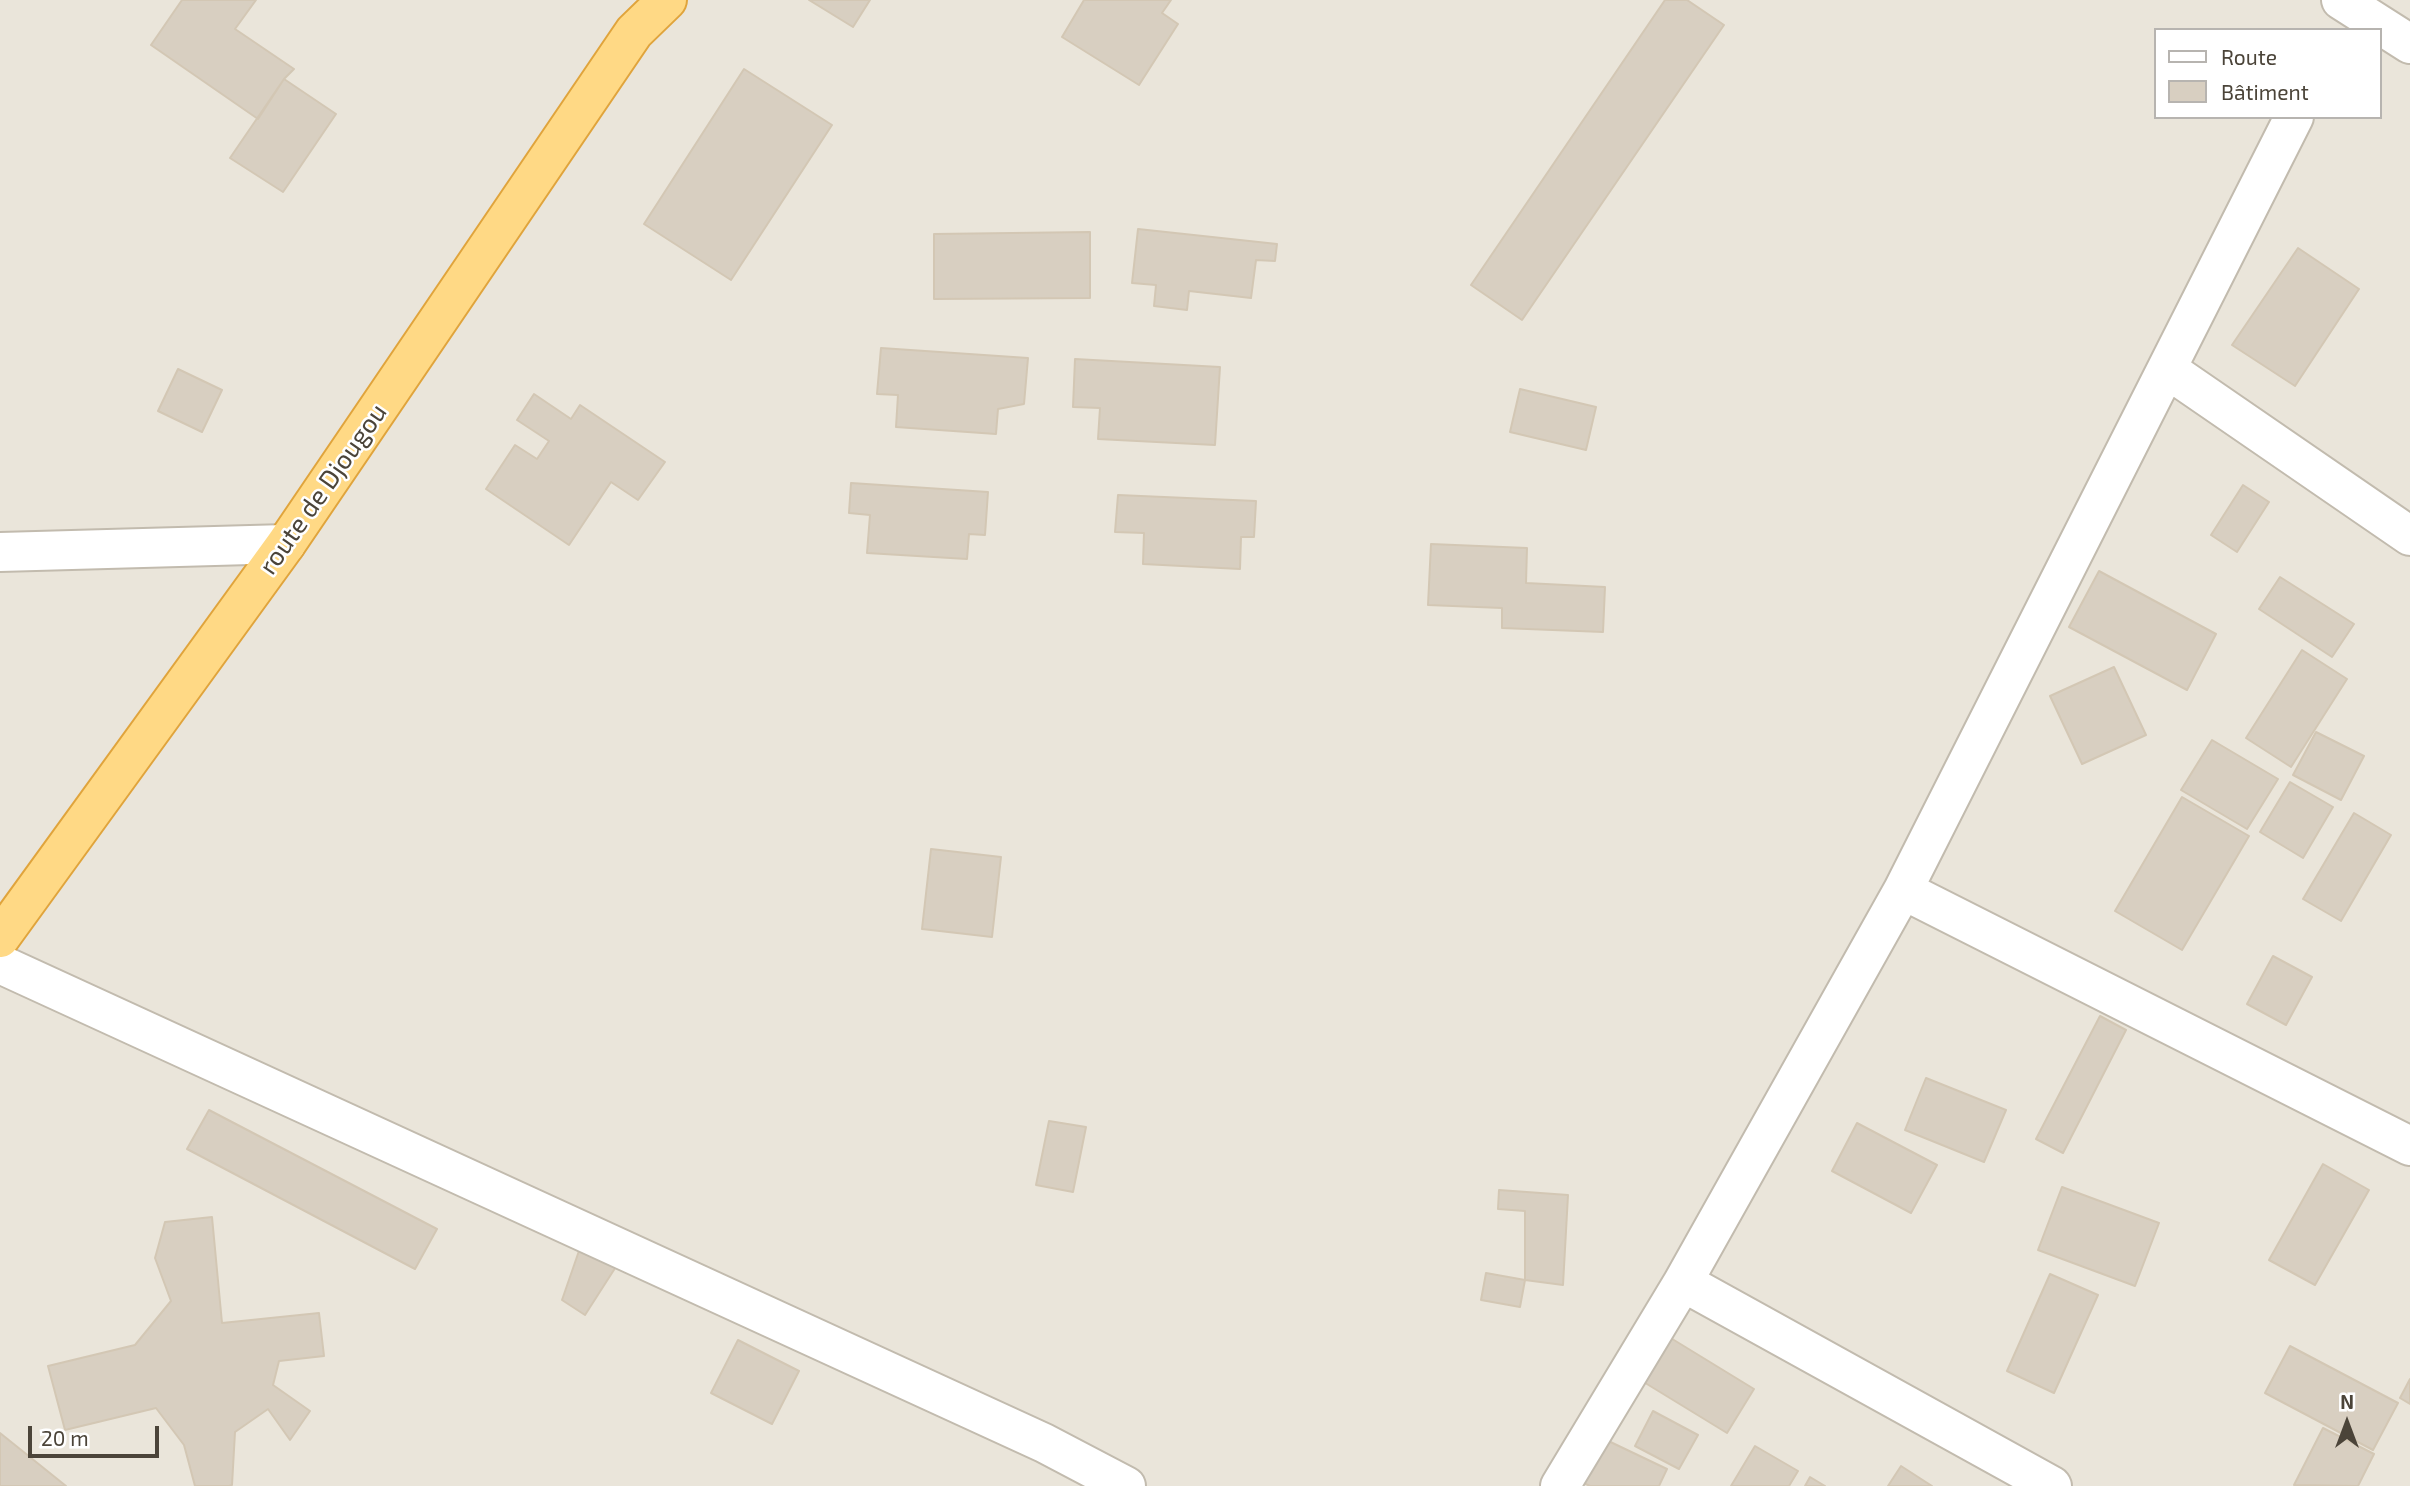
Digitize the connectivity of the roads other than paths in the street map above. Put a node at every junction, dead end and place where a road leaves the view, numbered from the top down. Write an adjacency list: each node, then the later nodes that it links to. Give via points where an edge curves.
1 (667, 0): 3 (highway, route de Djougou)
2 (2343, 12): 4 (street)
3 (639, 16): 10 (highway, route de Djougou)
4 (2376, 28)
5 (2382, 31): 6 (street)
6 (2410, 44)
7 (2293, 119): 8 (street)
8 (2167, 369): 9 (street); 12 (street)
9 (2410, 536)
10 (286, 544): 11 (street); 13 (highway, route de Djougou)
11 (0, 552)
12 (1903, 890): 15 (street); 16 (street)
13 (0, 938)
14 (0, 964): 17 (street, via 1032,1437)
15 (2410, 1146)
16 (1684, 1282): 18 (street); 19 (street)
17 (1126, 1486)
18 (1560, 1486)
19 (2052, 1486)

